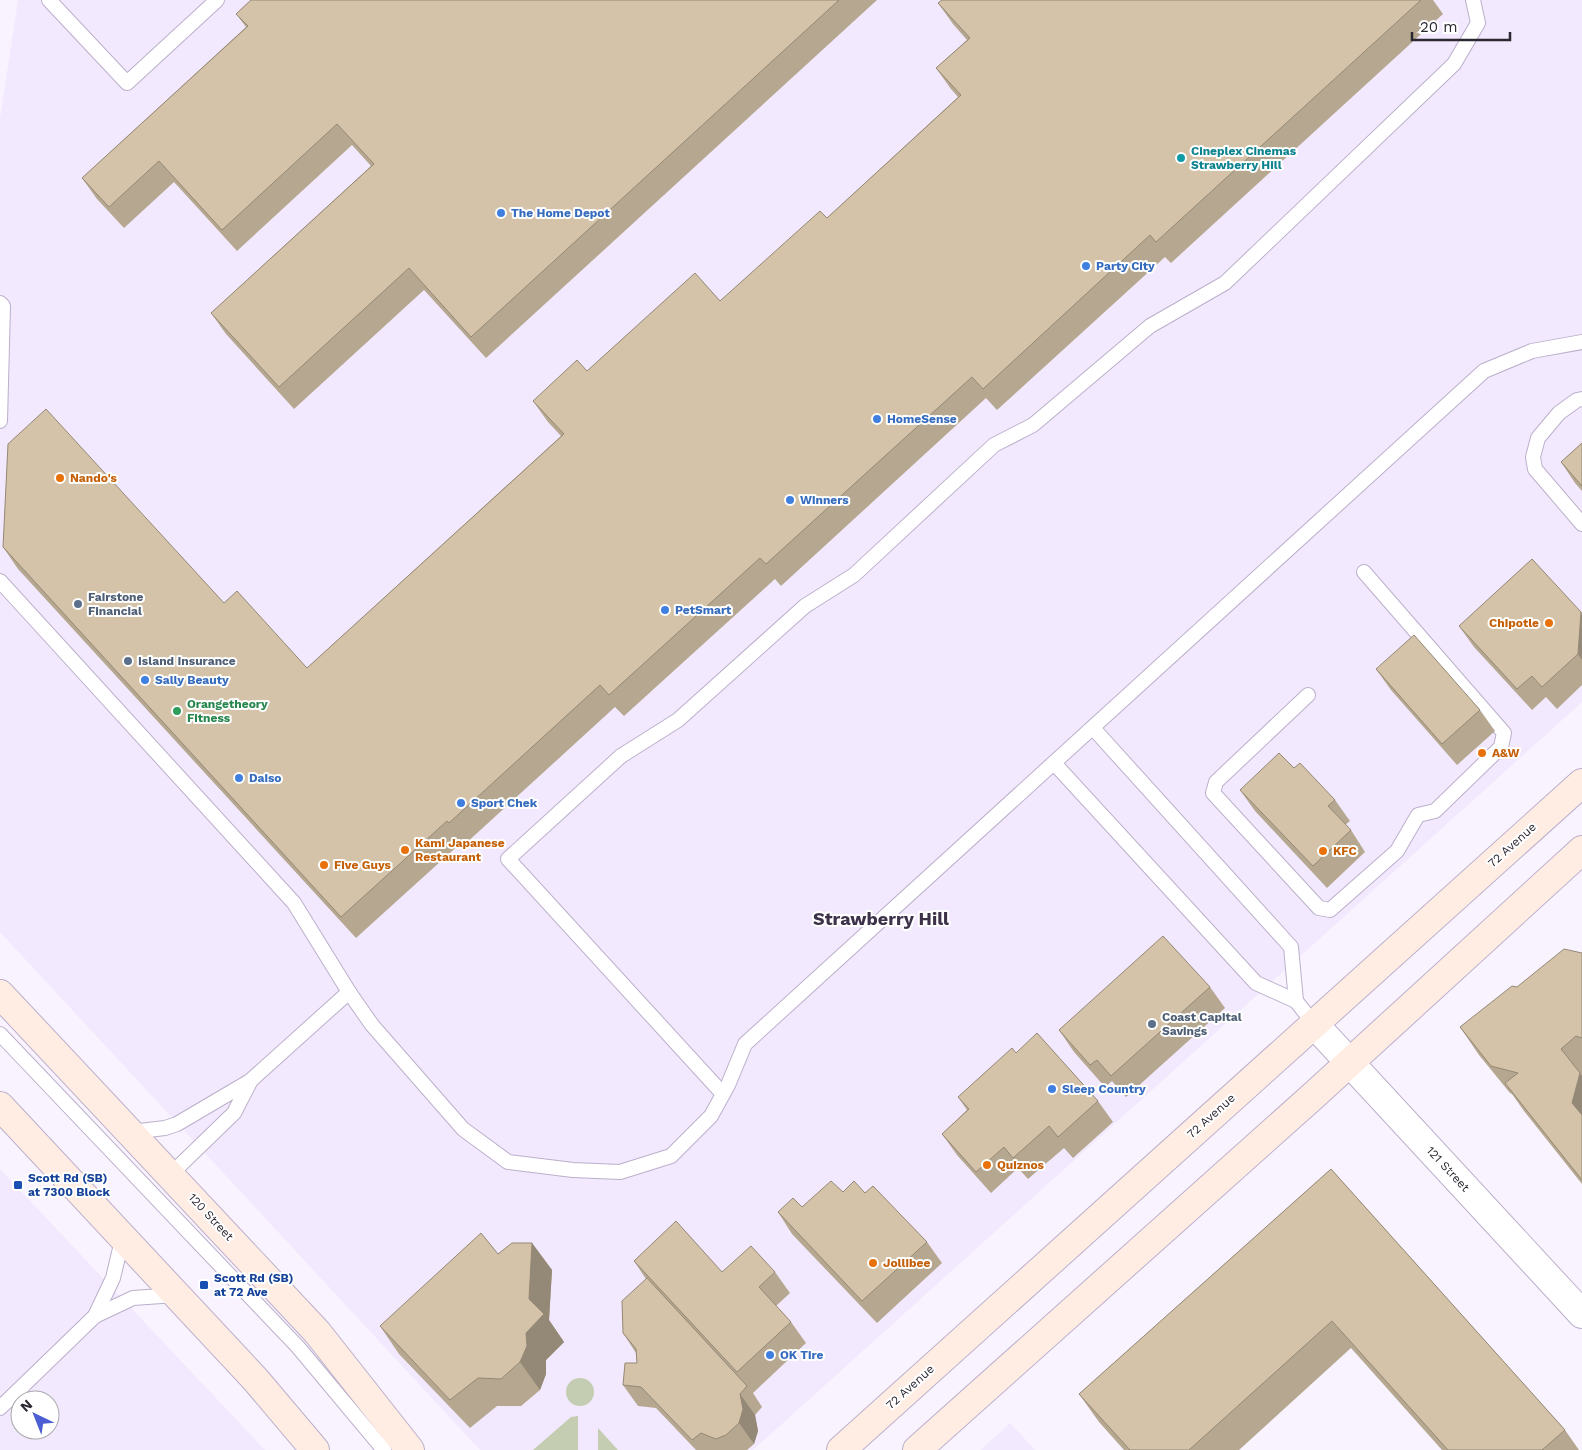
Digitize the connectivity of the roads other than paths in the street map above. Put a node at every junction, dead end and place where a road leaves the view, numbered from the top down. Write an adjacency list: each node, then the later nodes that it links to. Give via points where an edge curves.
1 (49, 0): 2 (lane, via 127,83)
2 (217, 0)
3 (1473, 0): 23 (lane, via 1478,23 1454,64 1225,283 1150,326 1033,425 994,445 854,575 805,606 678,720 621,756 508,859)
4 (0, 303): 7 (lane, via 3,306)
5 (1582, 342): 12 (lane, via 1532,351 1484,372)
6 (1582, 399): 8 (lane, via 1560,413 1538,438 1533,457 1535,469)
7 (0, 421)
8 (1582, 524)
9 (1364, 572): 11 (lane, via 1504,733 1501,747 1436,811 1418,815 1397,851 1330,910 1319,908 1213,793 1216,782)
10 (0, 581): 16 (lane, via 294,903)
11 (1308, 695)
12 (1093, 728): 13 (lane); 18 (lane, via 1291,946)
13 (1054, 763): 18 (lane, via 1256,983); 23 (lane, via 745,1044)
14 (1582, 783): 19 (main road, 72 Avenue)
15 (1582, 850): 21 (main road)
16 (349, 992): 22 (lane); 23 (lane, via 372,1025 463,1129 508,1162 620,1172 671,1156 710,1116)
17 (0, 994): 25 (main road, 120 Street)
18 (1296, 1001): 19 (lane)
19 (1314, 1024): 21 (street, 121 Street); 35 (main road, 72 Avenue)
20 (0, 1034): 33 (lane, via 298,1347)
21 (1350, 1062): 29 (street, 121 Street); 36 (main road)
22 (250, 1081): 25 (lane, via 178,1124); 26 (lane, via 234,1113)
23 (723, 1094)
24 (0, 1106): 27 (main road)
25 (131, 1132): 26 (main road, 120 Street)
26 (171, 1174): 34 (main road, 120 Street, via 317,1332)
27 (123, 1236): 28 (main road); 30 (lane, via 114,1278)
28 (177, 1295): 30 (lane, via 133,1298); 32 (main road, via 255,1379)
29 (1582, 1314)
30 (95, 1316): 31 (lane)
31 (0, 1408)
32 (314, 1450)
33 (384, 1450)
34 (410, 1450)
35 (841, 1450)
36 (917, 1450)

